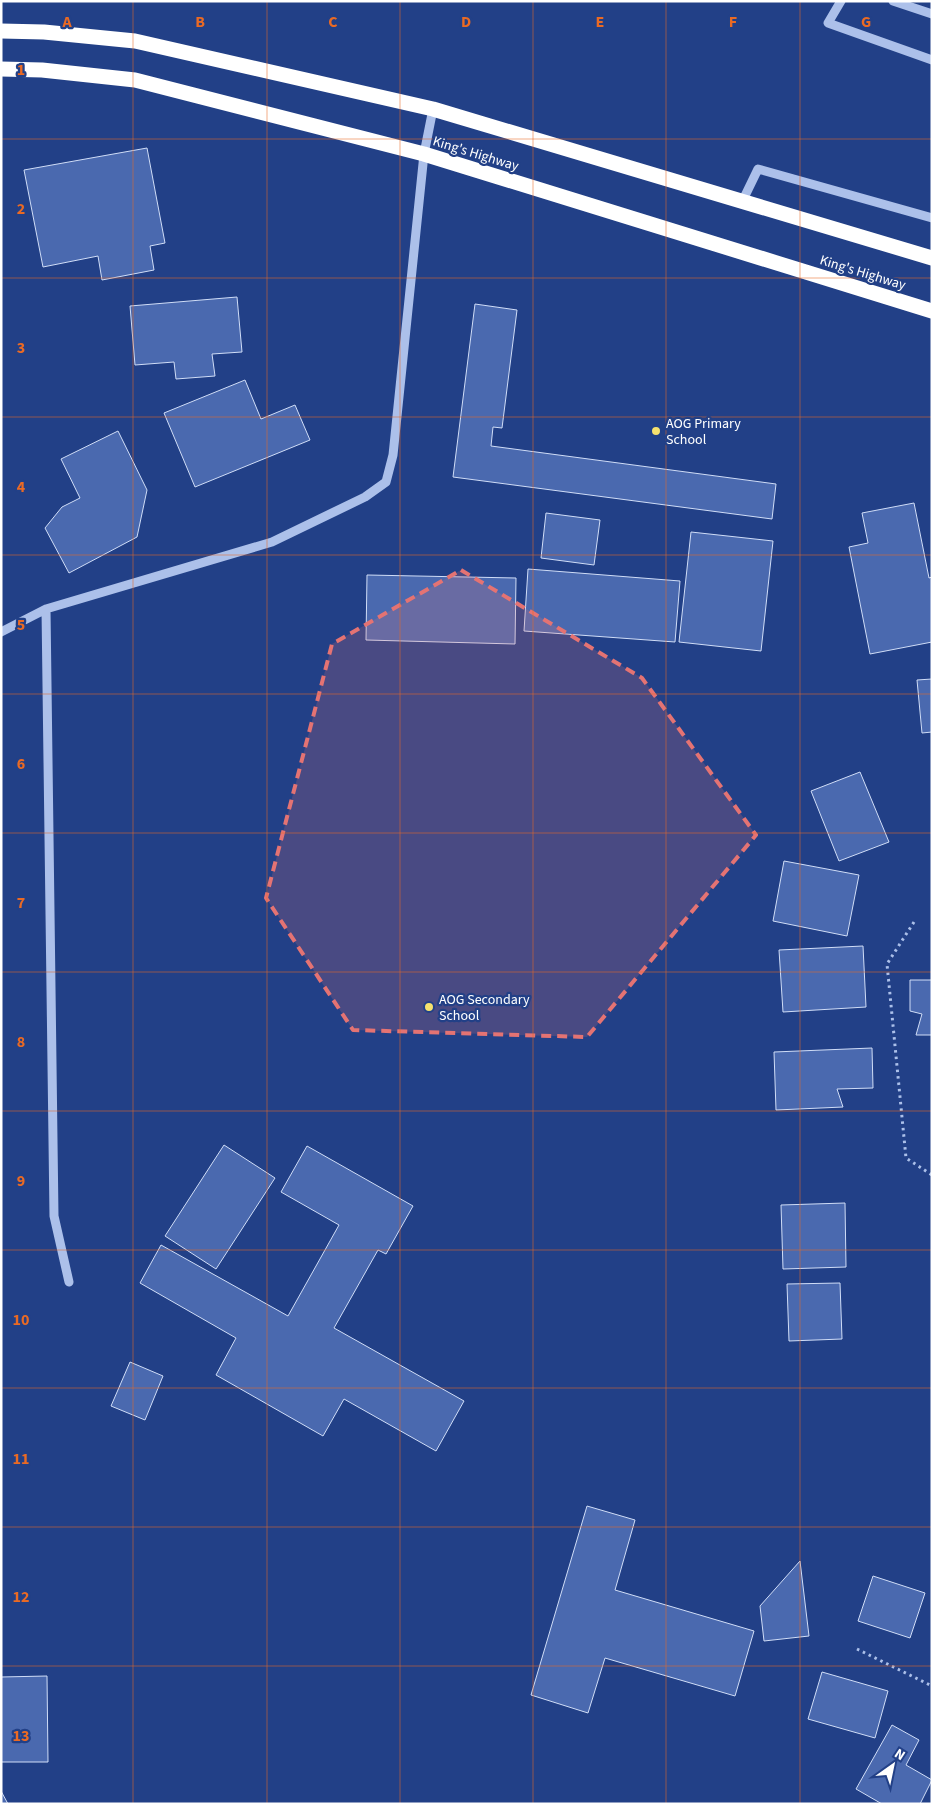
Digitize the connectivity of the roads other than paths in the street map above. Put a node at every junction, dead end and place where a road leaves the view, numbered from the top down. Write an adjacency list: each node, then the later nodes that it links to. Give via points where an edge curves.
1 (841, 1): 5 (street, via 828,23)
2 (892, 1): 3 (street)
3 (932, 14)
4 (1, 31): 7 (highway, via 135,41)
5 (932, 60)
6 (1, 69): 8 (highway, King's Highway, via 135,80)
7 (433, 109): 8 (street); 9 (highway)
8 (424, 154): 12 (highway, King's Highway); 13 (street, via 393,455 386,482 365,496 272,542)
9 (742, 202): 10 (street, via 758,169); 11 (highway)
10 (932, 218)
11 (932, 258)
12 (932, 311)
13 (46, 609): 14 (street); 15 (street, via 54,1216)
14 (1, 632)
15 (69, 1282)

